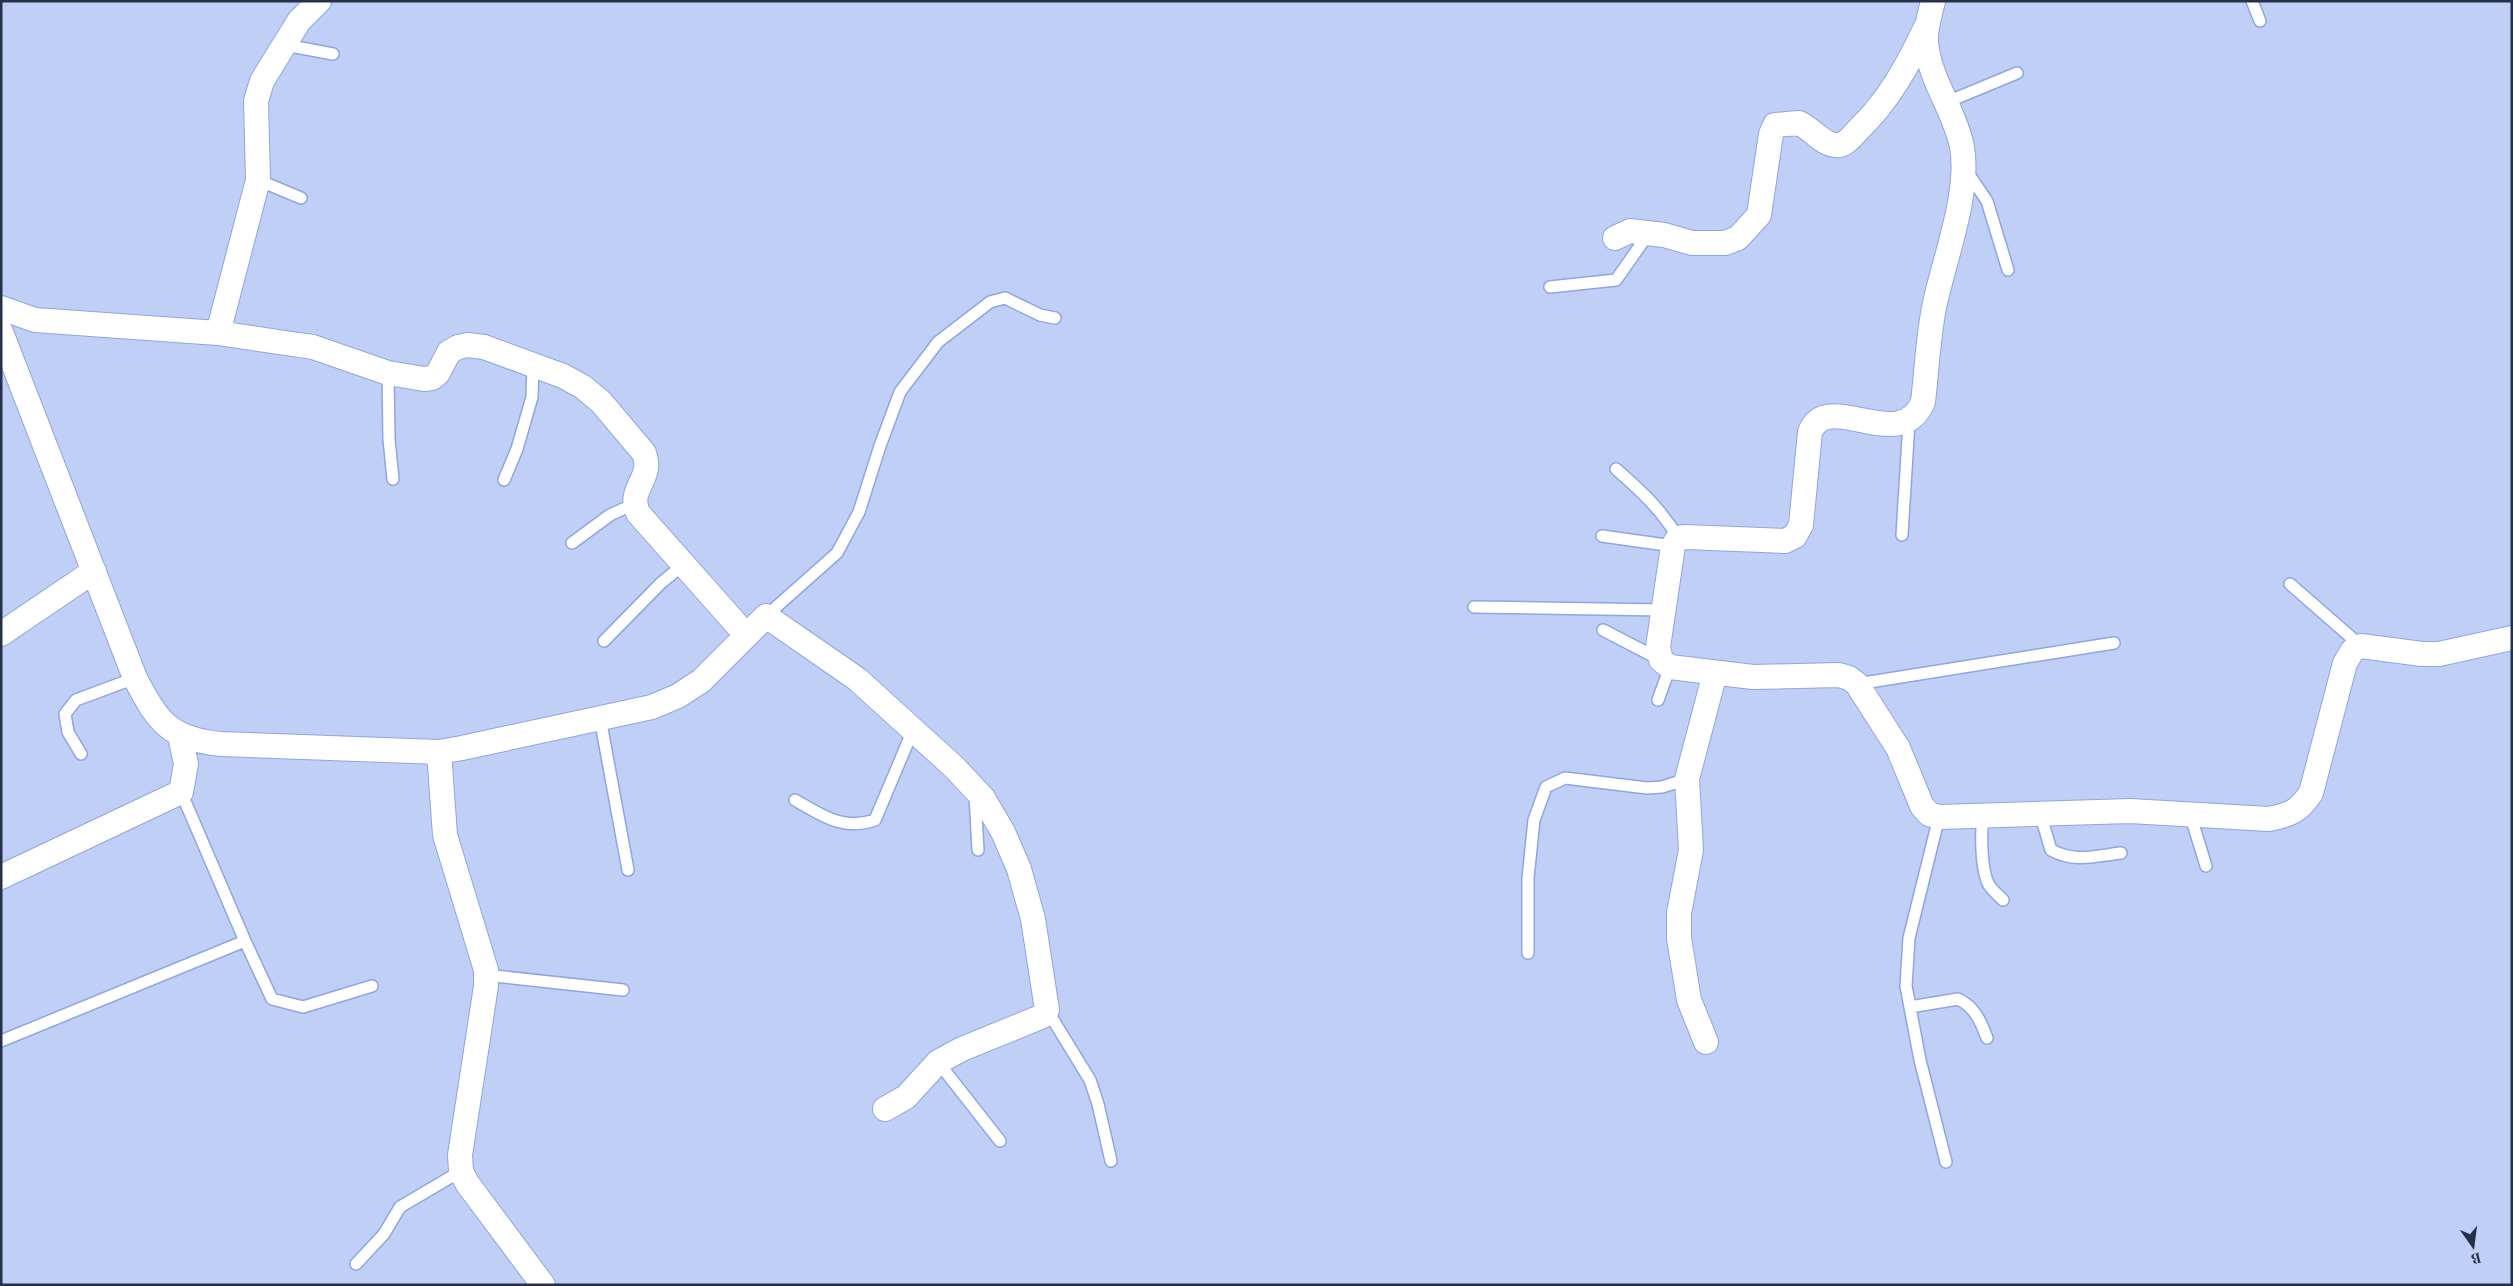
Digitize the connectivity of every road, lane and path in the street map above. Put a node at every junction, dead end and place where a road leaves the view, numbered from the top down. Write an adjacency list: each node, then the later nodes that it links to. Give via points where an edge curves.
1 (318, 1): 6 (street, via 299,21)
2 (1934, 1): 5 (street)
3 (2252, 1): 4 (lane)
4 (2260, 21)
5 (1927, 26): 9 (street, via 1929,59); 13 (street, via 1909,64 1878,110 1845,143 1836,146 1828,143 1799,123 1775,126 1771,134 1759,215 1738,238 1725,243 1692,243)
6 (285, 45): 7 (lane); 11 (street, via 262,81 256,100)
7 (332, 54)
8 (2017, 73): 9 (lane)
9 (1946, 102): 10 (street, via 1957,128)
10 (1964, 167): 15 (lane, via 1987,201); 24 (street, via 1962,190 1932,318 1923,402 1918,414)
11 (258, 180): 12 (lane); 20 (street)
12 (301, 198)
13 (1649, 233): 14 (street, via 1630,231); 16 (lane, via 1616,280)
14 (1614, 238)
15 (2008, 270)
16 (1550, 287)
17 (1, 308): 19 (street)
18 (1055, 318): 38 (lane, via 1040,316 1004,298 990,302 938,342 900,392 859,512 837,553)
19 (35, 320): 20 (street); 21 (street)
20 (218, 333): 23 (street, via 313,347)
21 (2, 334): 34 (street)
22 (533, 365): 23 (street, via 484,346 468,345 449,352 432,378); 27 (lane, via 532,397); 28 (street, via 563,376 589,392 644,454 648,463 634,495)
23 (388, 372): 26 (lane)
24 (1908, 422): 29 (lane); 31 (street, via 1897,425 1832,416 1821,418 1813,425 1802,525 1795,536 1785,541)
25 (1616, 469): 31 (lane, via 1668,519)
26 (393, 479)
27 (504, 480)
28 (634, 504): 32 (lane, via 610,515); 33 (street, via 638,513)
29 (1902, 535)
30 (1602, 536): 31 (lane)
31 (1675, 542): 37 (street)
32 (572, 543)
33 (684, 564): 41 (street); 43 (lane)
34 (94, 570): 40 (street); 48 (street)
35 (2290, 584): 45 (lane)
36 (1474, 607): 37 (lane)
37 (1664, 610): 46 (street, via 1658,648)
38 (766, 616): 41 (street); 52 (street, via 857,679)
39 (1603, 630): 46 (lane)
40 (1, 634)
41 (746, 635): 51 (street, via 701,681 678,696 652,707)
42 (2512, 638): 45 (street, via 2439,654)
43 (604, 641)
44 (2114, 643): 49 (lane)
45 (2361, 646): 61 (street, via 2353,650 2345,663 2311,793 2302,807 2286,816 2269,819)
46 (1665, 664): 47 (street); 50 (lane)
47 (1715, 673): 49 (street, via 1768,678 1839,675); 56 (street)
48 (135, 678): 53 (street, via 154,711); 55 (lane, via 76,700 65,714 68,732)
49 (1857, 684): 63 (street, via 1898,748 1922,806 1928,814)
50 (1658, 700)
51 (600, 718): 54 (street); 67 (lane)
52 (913, 730): 57 (street); 59 (lane, via 875,820 846,825)
53 (180, 736): 54 (street, via 197,742 221,744); 58 (street, via 186,764)
54 (439, 752): 72 (street, via 445,834 482,952)
55 (81, 754)
56 (1688, 779): 71 (lane, via 1647,788 1565,778 1546,787 1534,820 1528,878); 79 (street, via 1691,850 1679,913 1679,938 1690,1000)
57 (975, 789): 64 (lane); 76 (street, via 1003,832 1019,869 1033,919)
58 (181, 792): 68 (street); 70 (lane)
59 (796, 800)
60 (2040, 813): 61 (street, via 2130,811); 62 (street); 65 (lane, via 2051,850 2065,857)
61 (2190, 814): 66 (lane)
62 (1984, 815): 63 (street); 69 (lane, via 1981,827 1985,869 1989,884)
63 (1940, 817): 75 (lane, via 1909,938 1906,986)
64 (978, 850)
65 (2121, 853)
66 (2206, 866)
67 (628, 870)
68 (1, 877)
69 (2002, 900)
70 (245, 941): 73 (lane, via 272,999 288,1005 303,1007); 78 (lane)
71 (1528, 953)
72 (486, 975): 74 (lane); 85 (street, via 460,1156)
73 (372, 986)
74 (623, 990)
75 (1910, 1006): 77 (lane, via 1958,999 1980,1020); 84 (lane)
76 (1047, 1010): 80 (street, via 1043,1016); 83 (lane, via 1090,1080)
77 (1986, 1038)
78 (1, 1041)
79 (1706, 1042)
80 (938, 1062): 81 (street, via 906,1097); 82 (lane)
81 (885, 1109)
82 (1000, 1141)
83 (1111, 1161)
84 (1946, 1162)
85 (461, 1171): 86 (lane, via 400,1207 384,1234); 87 (street)
86 (356, 1264)
87 (542, 1285)

